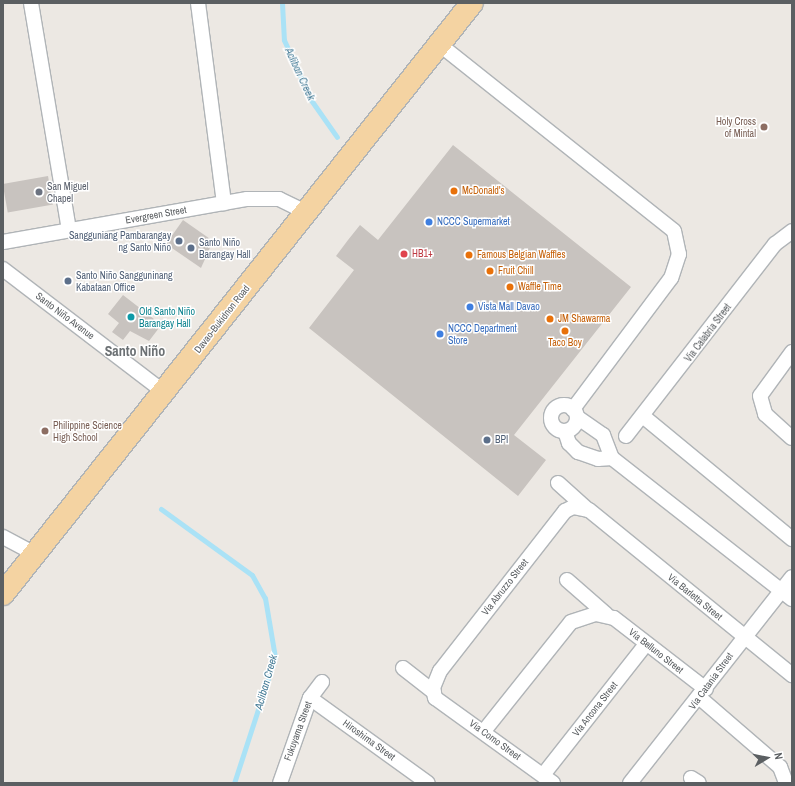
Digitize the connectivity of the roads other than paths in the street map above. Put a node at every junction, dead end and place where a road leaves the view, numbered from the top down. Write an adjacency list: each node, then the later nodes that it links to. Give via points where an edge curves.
1 (31, 3): 7 (street)
2 (198, 3): 5 (street)
3 (472, 3): 4 (highway, Davao-Bukidnon Road)
4 (439, 44): 6 (highway, Davao-Bukidnon Road); 13 (street, via 674,231 679,254 671,278)
5 (224, 202): 6 (street, Evergreen Street, via 279,199); 7 (street, Evergreen Street)
6 (306, 212): 12 (highway, Davao-Bukidnon Road)
7 (69, 230): 9 (street, Evergreen Street)
8 (791, 231): 14 (street, Via Calabria Street, via 775,244)
9 (3, 242)
10 (3, 269): 12 (street, Santo Niño Avenue)
11 (792, 352): 17 (street, via 760,396 765,414)
12 (164, 392): 23 (highway, Davao-Bukidnon Road)
13 (575, 413): 15 (street, via 573,428); 15 (street, via 560,406 551,416 556,429); 18 (street, via 603,435)
14 (644, 417): 16 (street, Via Calabria Street); 22 (street)
15 (565, 431): 18 (street, via 569,443 578,452 598,458)
16 (626, 436)
17 (792, 438)
18 (612, 458): 27 (street)
19 (558, 483): 20 (street, Via Barletta Street)
20 (594, 514): 29 (street, Via Barletta Street); 35 (street, Via Abruzzo Street, via 573,507 565,511 440,671)
21 (3, 537): 23 (street)
22 (792, 539)
23 (35, 554): 26 (highway, Davao-Bukidnon Road)
24 (792, 577): 27 (street, Via Catania Street)
25 (567, 580): 28 (street, Via Belluno Street)
26 (3, 594)
27 (787, 595): 29 (street, Via Catania Street)
28 (606, 614): 30 (street, Via Belluno Street); 37 (street, via 596,614 571,622)
29 (743, 637): 32 (street, Via Barletta Street); 34 (street, Via Catania Street)
30 (646, 644): 34 (street, Via Belluno Street); 38 (street, Via Ancona Street)
31 (403, 668): 35 (street, Via Como Street)
32 (792, 675)
33 (322, 682): 36 (street, Fukuyama Street)
34 (703, 694): 41 (street, Via Catania Street); 42 (street, Via Belluno Street, via 780,767)
35 (435, 695): 37 (street, Via Como Street)
36 (310, 698): 39 (street, Fukuyama Street); 40 (street, Hiroshima Street)
37 (484, 731): 38 (street, Via Como Street)
38 (548, 779)
39 (280, 783)
40 (428, 783)
41 (630, 783)
42 (786, 783)

